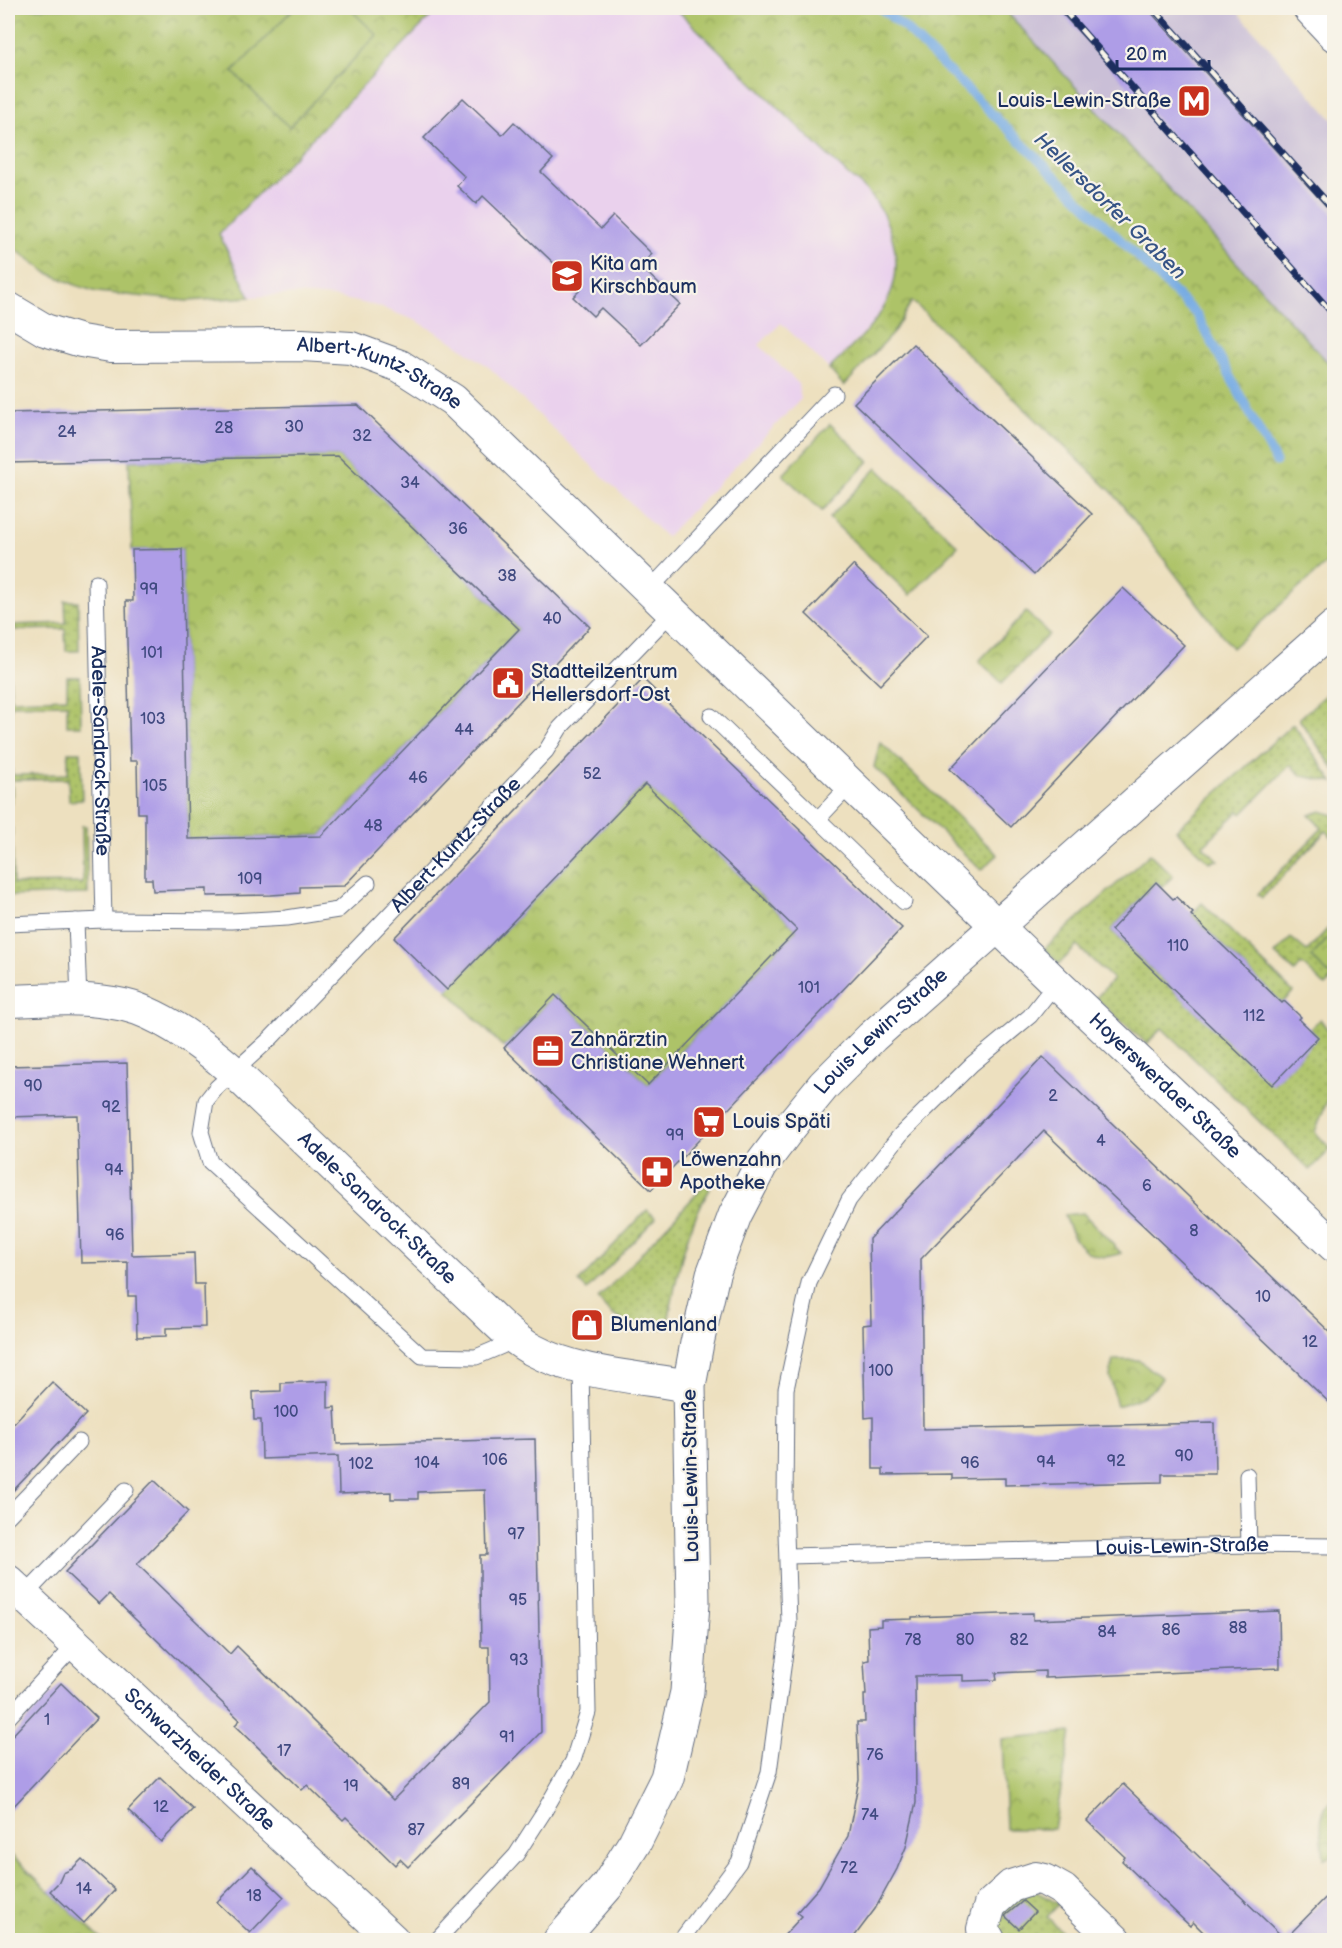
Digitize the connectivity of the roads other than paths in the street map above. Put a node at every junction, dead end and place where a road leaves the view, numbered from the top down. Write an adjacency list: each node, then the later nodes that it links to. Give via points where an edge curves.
1 (1309, 8): 2 (street)
2 (1335, 35)
3 (8, 308): 6 (street, Albert-Kuntz-Straße, via 45,330 81,342 111,346 351,348 400,366 453,400)
4 (834, 394): 6 (lane)
5 (96, 583): 14 (lane, Adele-Sandrock-Straße)
6 (649, 590): 7 (street, Albert-Kuntz-Straße)
7 (672, 612): 10 (street, Albert-Kuntz-Straße); 21 (lane, Albert-Kuntz-Straße, via 560,728 546,752)
8 (1335, 627): 17 (street, Louis-Lewin-Straße)
9 (711, 716): 11 (lane)
10 (851, 784): 11 (lane); 17 (street, Albert-Kuntz-Straße)
11 (818, 819): 13 (lane)
12 (368, 883): 14 (lane, via 338,910 287,918)
13 (904, 902)
14 (104, 920): 15 (lane)
15 (76, 921): 16 (lane); 19 (lane)
16 (8, 924)
17 (998, 925): 18 (street, Hoyerswerdaer Straße); 25 (street, Louis-Lewin-Straße, via 832,1077 762,1165 735,1215 713,1274)
18 (1056, 983): 22 (street, Hoyerswerdaer Straße); 32 (lane, via 1030,1016 972,1064 901,1134 849,1200 809,1283 786,1389)
19 (80, 1000): 20 (street, Adele-Sandrock-Straße); 21 (street, Adele-Sandrock-Straße, via 124,1005 147,1013 211,1052)
20 (8, 1001)
21 (234, 1072): 23 (street, Adele-Sandrock-Straße); 23 (lane, Albert-Kuntz-Straße, via 206,1101 201,1132 210,1162 422,1356 476,1357 502,1346)
22 (1335, 1246)
23 (510, 1335): 24 (street, Adele-Sandrock-Straße, via 552,1359)
24 (581, 1368): 25 (street, Adele-Sandrock-Straße); 37 (lane, via 588,1712 573,1761 516,1855)
25 (689, 1386): 38 (street, Louis-Lewin-Straße, via 693,1603 687,1692 667,1778 635,1842 608,1885)
26 (78, 1442): 29 (lane)
27 (1247, 1474): 30 (lane)
28 (126, 1490): 33 (lane)
29 (8, 1516)
30 (1249, 1545): 31 (lane, Louis-Lewin-Straße); 32 (lane, Louis-Lewin-Straße)
31 (1330, 1545)
32 (788, 1556): 39 (lane, via 789,1623 769,1772 739,1862)
33 (16, 1588): 34 (street, Schwarzheider Straße)
34 (75, 1645): 35 (lane); 36 (street, Schwarzheider Straße)
35 (8, 1718)
36 (393, 1941)
37 (437, 1941)
38 (560, 1941)
39 (681, 1941)
40 (989, 1941): 41 (street, via 983,1929 990,1905 1011,1886 1036,1878 1063,1890)
41 (1115, 1941)

